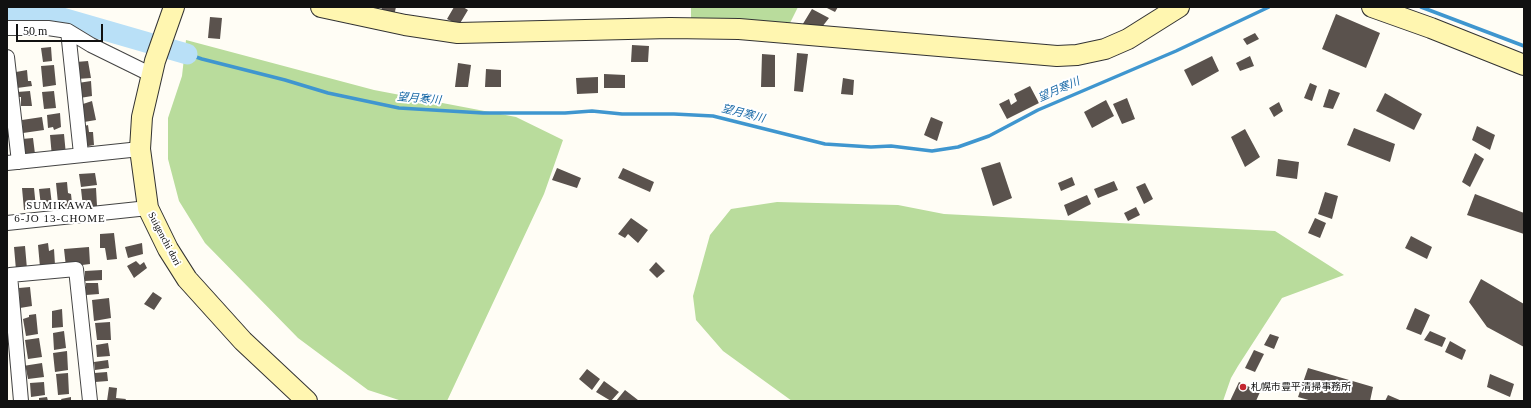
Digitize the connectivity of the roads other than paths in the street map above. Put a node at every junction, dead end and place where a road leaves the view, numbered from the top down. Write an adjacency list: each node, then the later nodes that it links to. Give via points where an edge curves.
1 (321, 7): 2 (street, via 405,25 458,33 739,28 1057,56 1078,55 1105,49 1128,39)
2 (1179, 7)
3 (1372, 7): 8 (street)
4 (173, 10): 9 (street, Suigenchi dori)
5 (7, 28): 6 (street, via 48,28)
6 (68, 31): 9 (street, via 91,45); 11 (street)
7 (7, 56): 12 (street)
8 (1524, 65)
9 (154, 68): 10 (street, Suigenchi dori, via 142,117)
10 (140, 149): 11 (street); 13 (street, Suigenchi dori)
11 (81, 154): 12 (street)
12 (13, 163)
13 (148, 208): 14 (street); 17 (street, Suigenchi dori, via 168,249 187,279 243,341)
14 (7, 223)
15 (21, 401): 16 (street, via 10,275 76,269)
16 (90, 401)
17 (306, 401)

